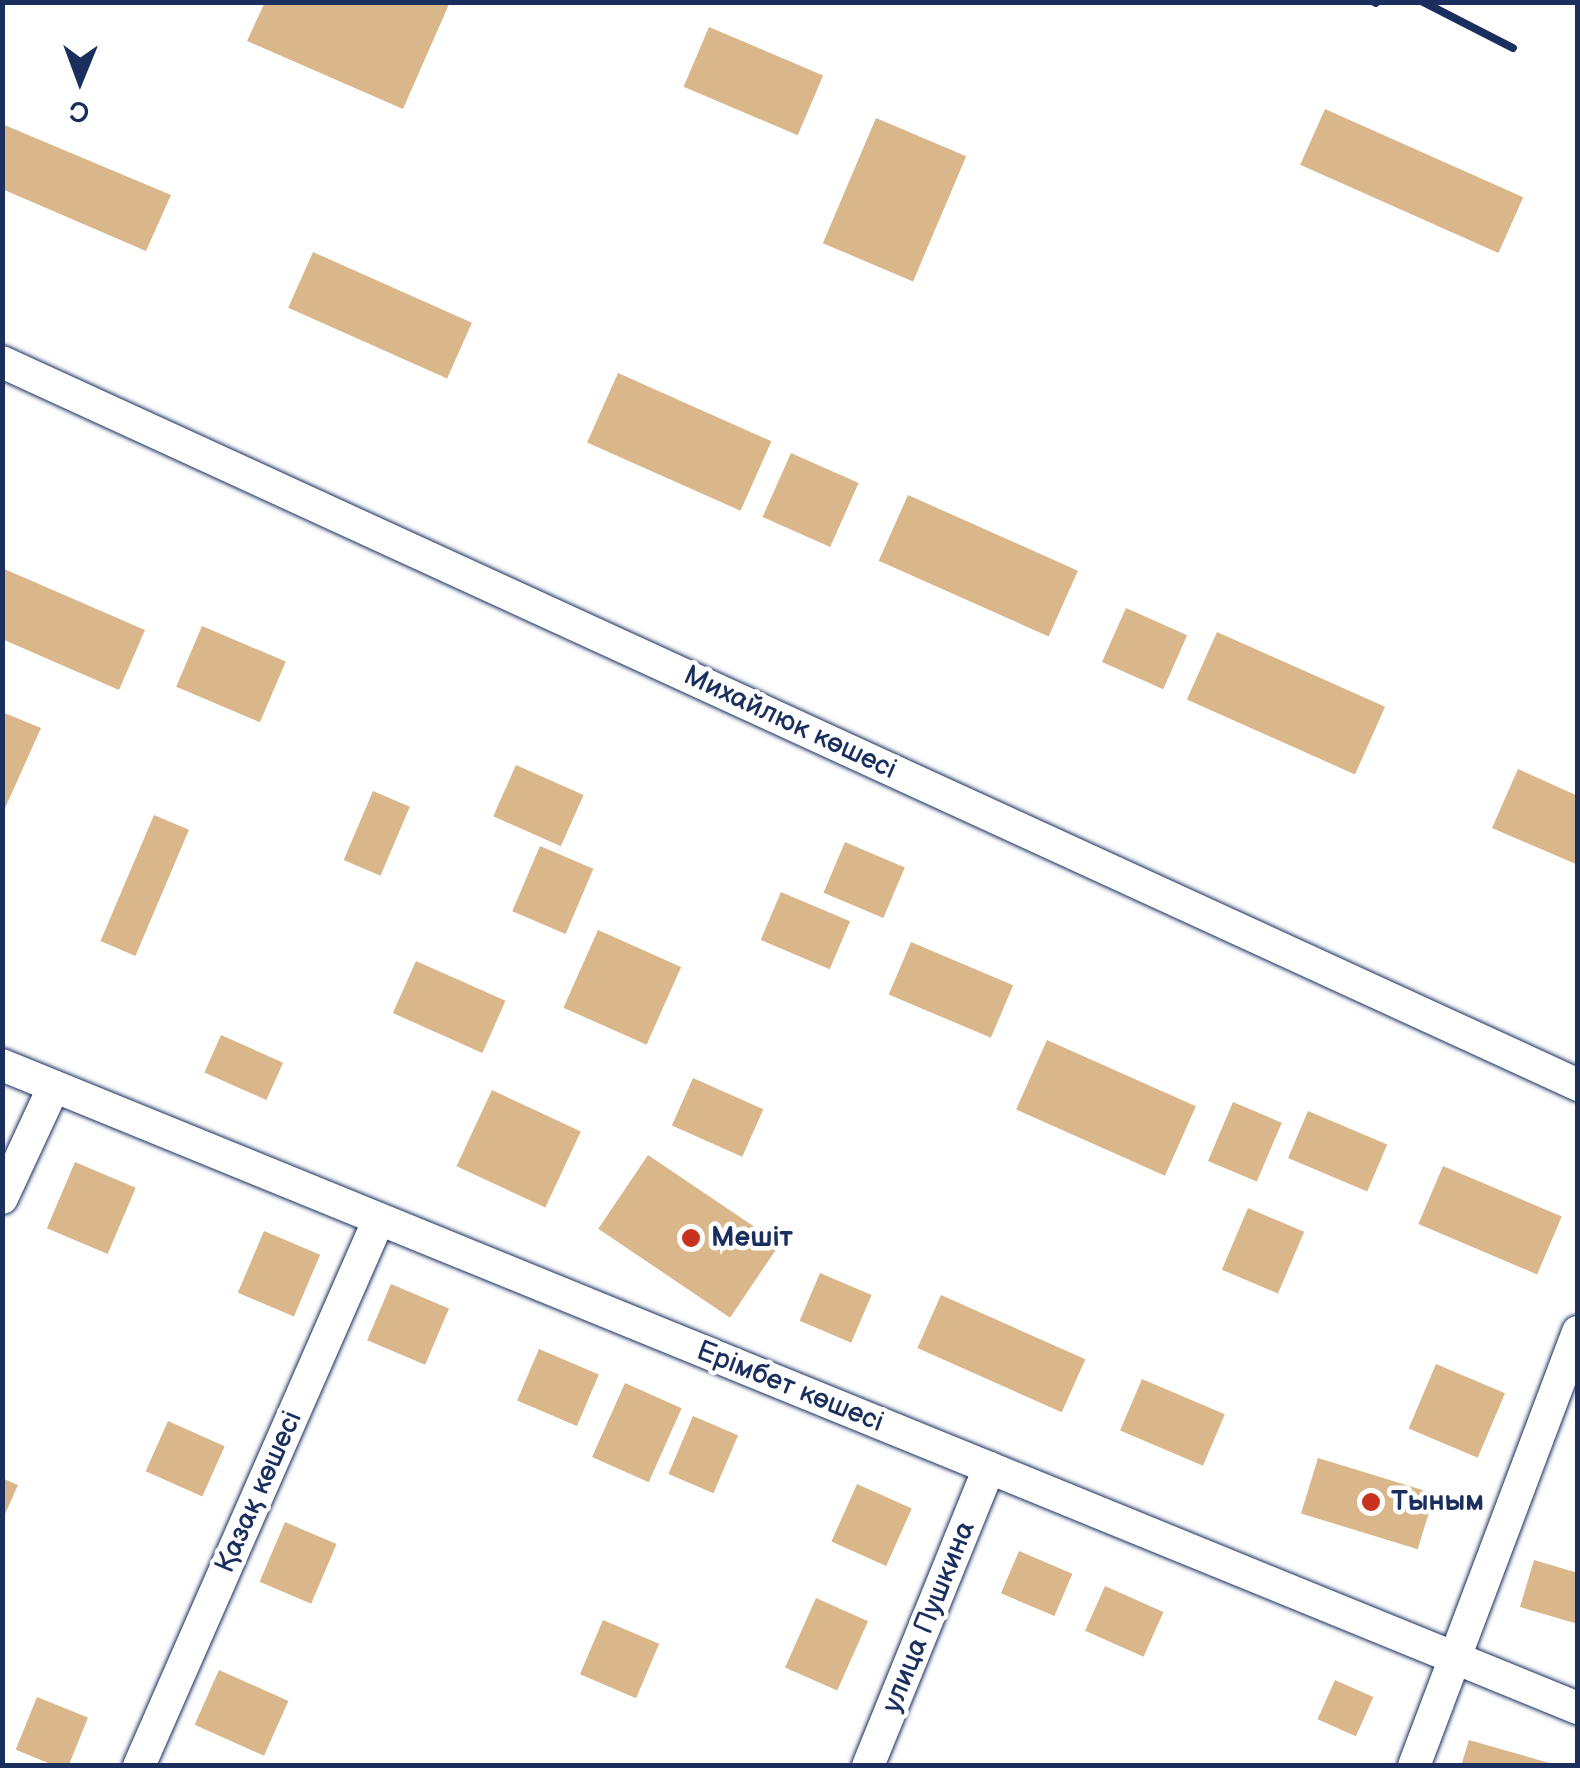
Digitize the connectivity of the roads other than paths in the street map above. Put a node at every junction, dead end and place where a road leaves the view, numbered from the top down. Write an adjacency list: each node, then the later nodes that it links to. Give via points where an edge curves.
1 (2, 362): 3 (street, Михайлюк көшесі)
2 (2, 1065): 4 (street, Ерімбет көшесі)
3 (1578, 1085)
4 (54, 1086): 5 (street); 6 (street, Ерімбет көшесі)
5 (2, 1198)
6 (379, 1219): 8 (street, Ерімбет көшесі); 11 (street, Қазақ көшесі)
7 (1578, 1332): 9 (street)
8 (989, 1468): 9 (street, Ерімбет көшесі); 12 (street, улица Пушкина)
9 (1451, 1658): 10 (street, Ерімбет көшесі); 13 (street)
10 (1578, 1708)
11 (139, 1766)
12 (868, 1766)
13 (1414, 1766)

